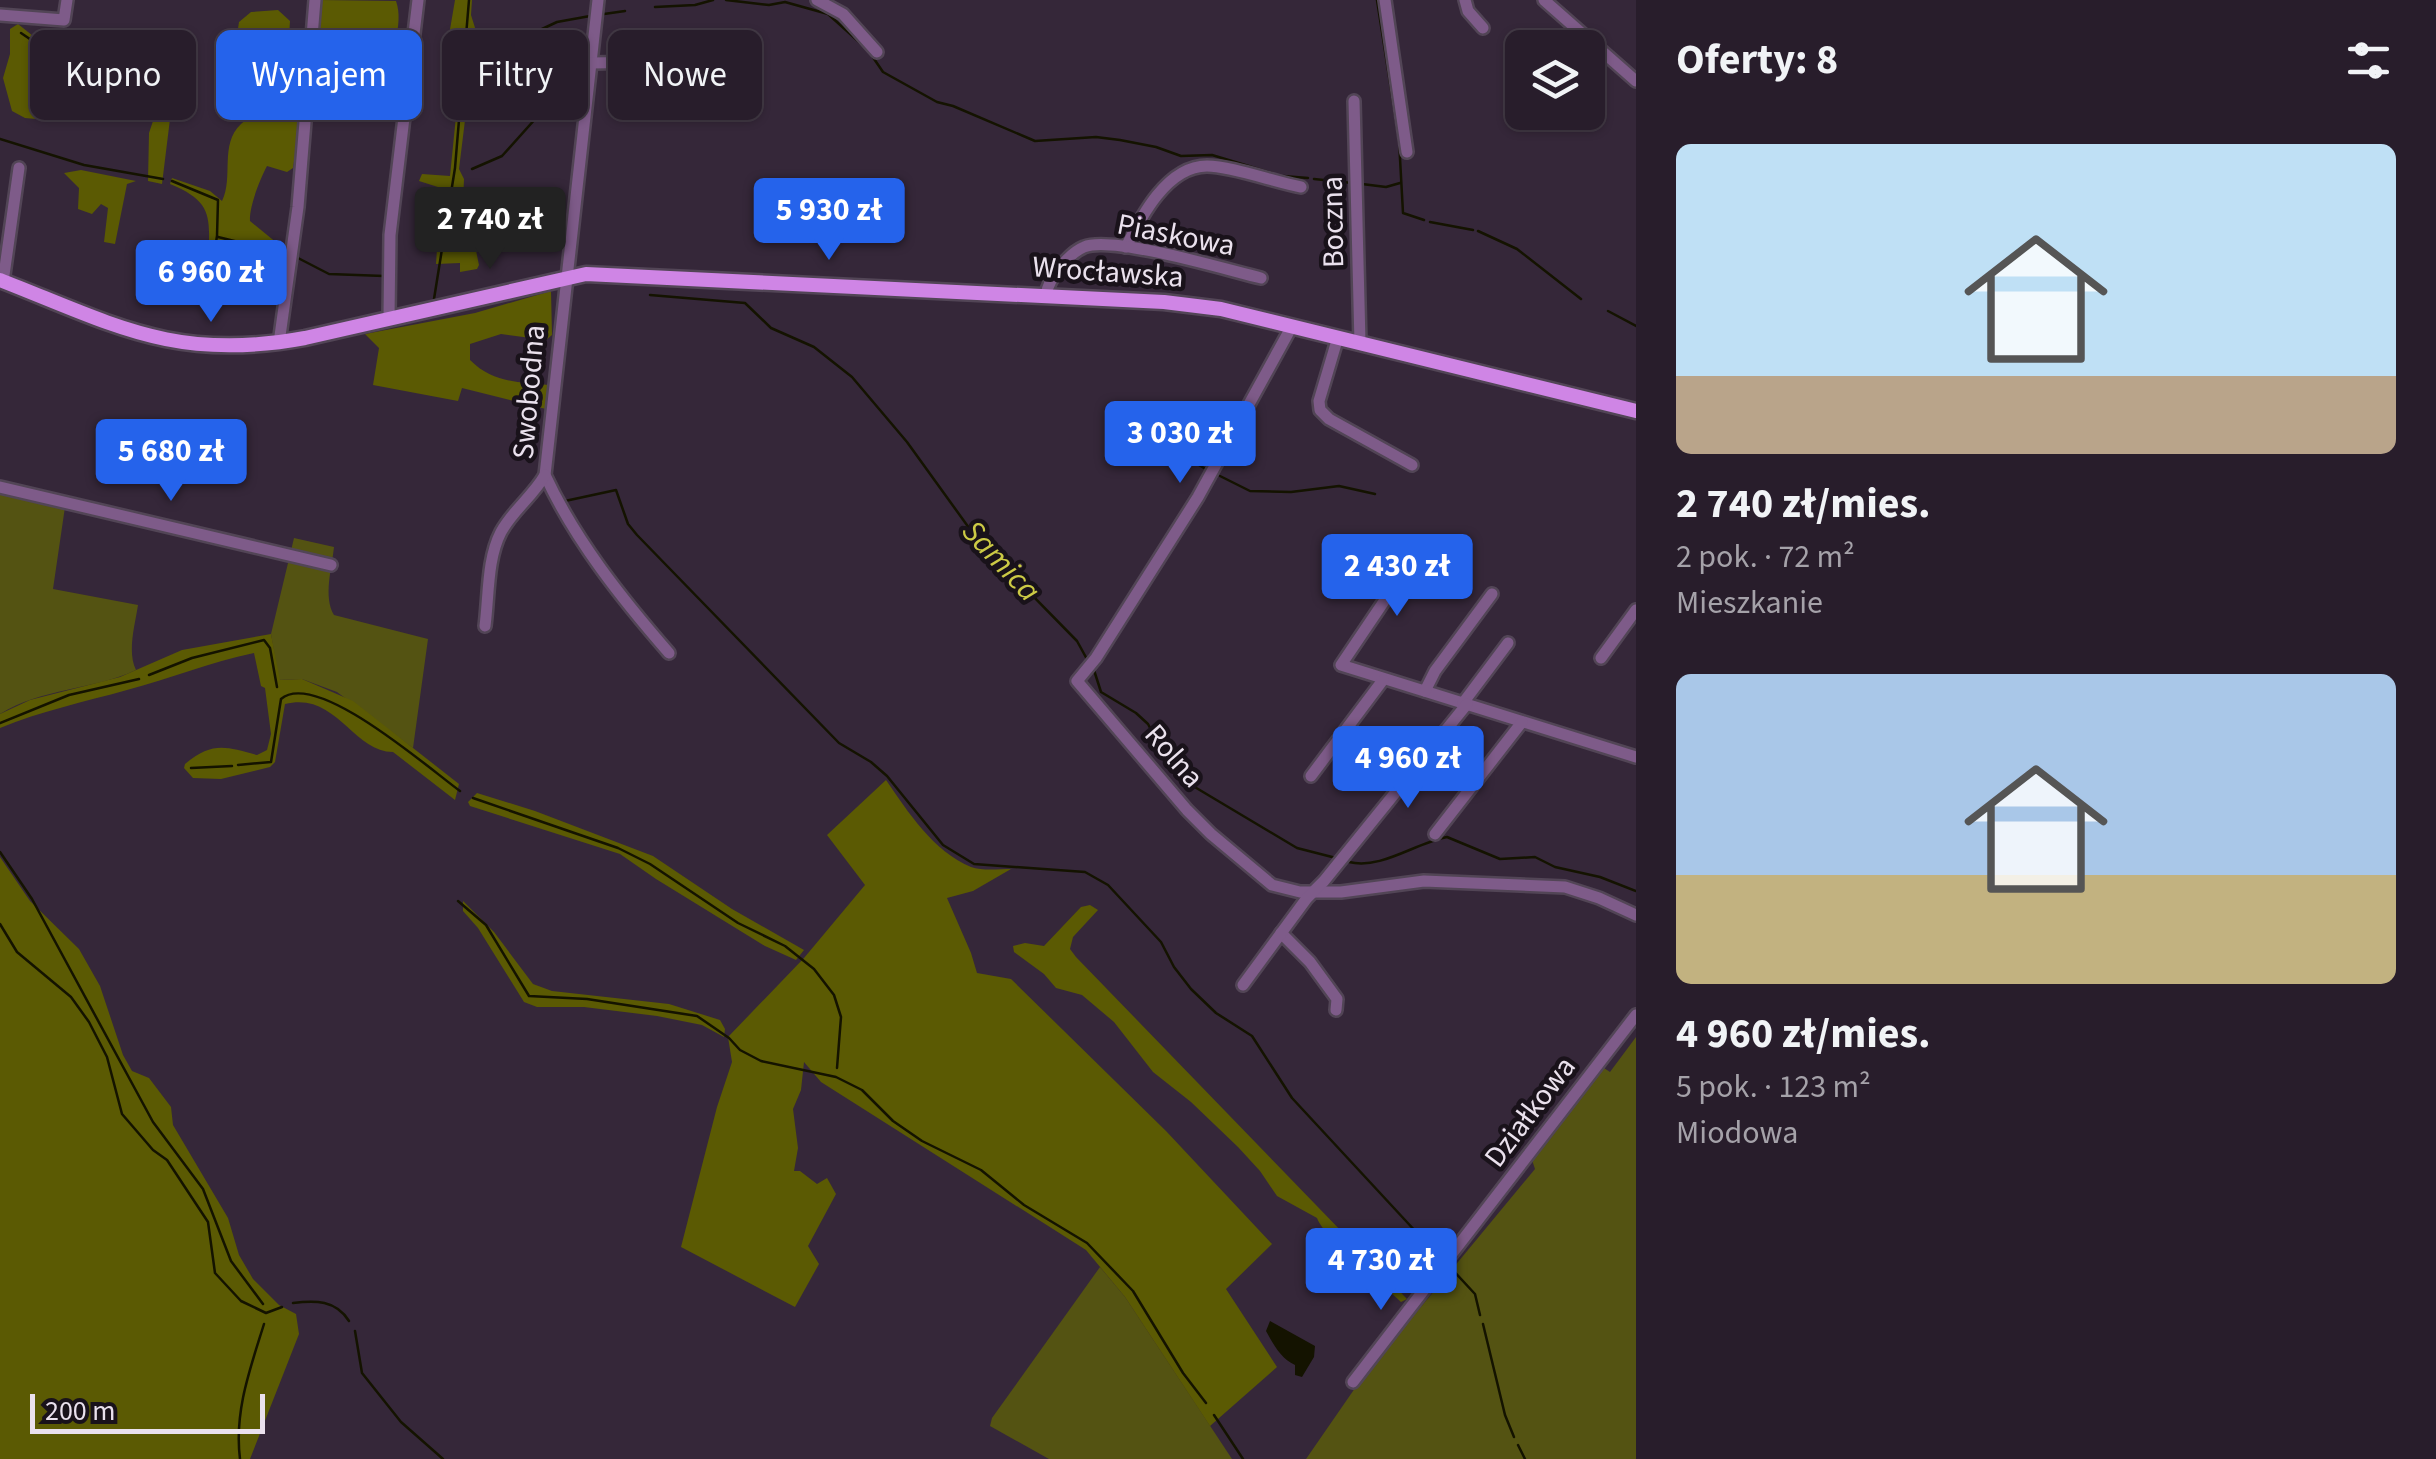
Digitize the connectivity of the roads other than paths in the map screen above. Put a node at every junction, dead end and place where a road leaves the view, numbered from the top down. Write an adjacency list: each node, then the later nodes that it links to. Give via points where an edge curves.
1 (66, 0): 9 (street, via 64,20)
2 (315, 0): 28 (street)
3 (418, 0): 24 (street, via 390,235)
4 (598, 0): 12 (street, Swobodna)
5 (817, 0): 11 (street, via 843,14)
6 (1385, 0): 16 (street)
7 (1466, 0): 10 (street)
8 (1544, 0): 14 (street)
9 (0, 15)
10 (1483, 28)
11 (877, 52)
12 (590, 64): 13 (street); 20 (street, Swobodna)
13 (608, 64)
14 (1636, 81)
15 (1354, 101): 27 (street, Boczna)
16 (1407, 152)
17 (19, 168): 22 (street)
18 (1301, 187): 19 (street, via 1197,168 1148,203)
19 (1126, 247): 21 (street, Piaskowa); 23 (street, Piaskowa, via 1084,247 1049,282)
20 (565, 276): 23 (main road, Wrocławska); 24 (main road, Wrocławska); 31 (street, Swobodna)
21 (1261, 278)
22 (2, 281): 28 (main road, via 148,338 214,347)
23 (1046, 294): 25 (main road, Wrocławska, via 1197,305)
24 (389, 318): 28 (main road)
25 (1292, 326): 26 (main road, Wrocławska); 48 (street, Rolna, via 1198,497 1078,681 1211,834 1272,885)
26 (1338, 337): 27 (main road, Wrocławska); 30 (street, via 1320,410)
27 (1360, 342): 29 (main road, Wrocławska)
28 (279, 343)
29 (1636, 411)
30 (1412, 465)
31 (545, 475): 37 (street, via 492,554); 39 (street, Swobodna, via 612,584)
32 (0, 487): 34 (street)
33 (1418, 551): 41 (street, via 1341,665)
34 (331, 565)
35 (1492, 594): 42 (street)
36 (1636, 610): 40 (street)
37 (485, 626)
38 (1508, 644): 43 (street)
39 (669, 654)
40 (1602, 658)
41 (1383, 680): 42 (street); 46 (street)
42 (1425, 691): 43 (street)
43 (1465, 703): 44 (street); 48 (street)
44 (1522, 722): 45 (street); 47 (street)
45 (1636, 758)
46 (1311, 776)
47 (1435, 834)
48 (1316, 892): 49 (street, Rolna, via 1436,881 1565,887); 50 (street)
49 (1636, 916)
50 (1281, 933): 51 (street); 52 (street, via 1337,999)
51 (1242, 985)
52 (1336, 1010)
53 (1636, 1015): 54 (street, Działkowa)
54 (1353, 1382)

